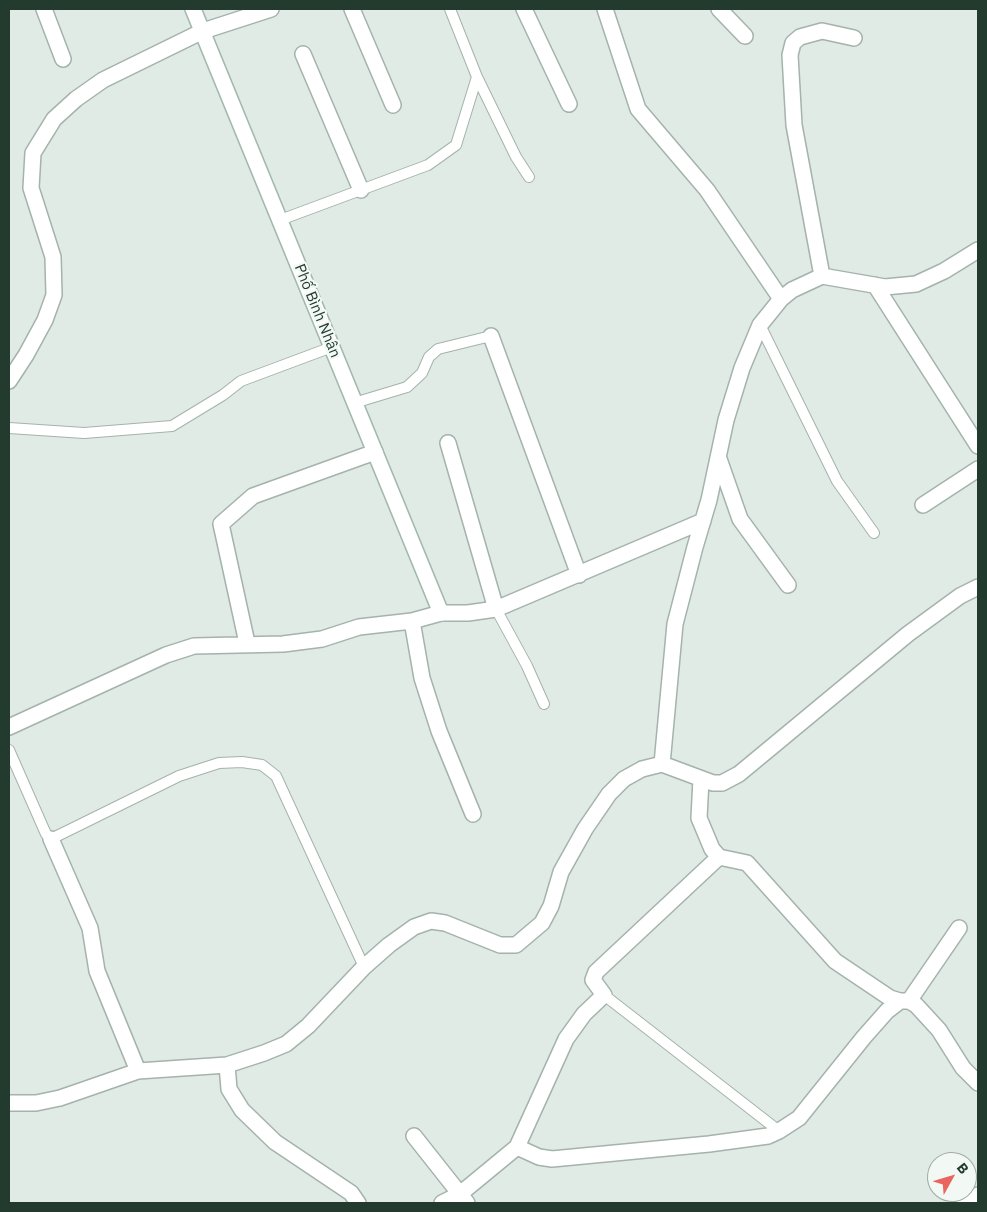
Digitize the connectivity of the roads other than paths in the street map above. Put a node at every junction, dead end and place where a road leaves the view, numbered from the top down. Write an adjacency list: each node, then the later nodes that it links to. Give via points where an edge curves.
1 (44, 9): 13 (street)
2 (193, 9): 9 (street, Phố Bình Nhân)
3 (271, 9): 9 (street)
4 (352, 9): 16 (street)
5 (450, 9): 14 (lane)
6 (524, 9): 15 (street)
7 (605, 9): 23 (street, via 638,109 707,190)
8 (719, 9): 10 (street)
9 (203, 31): 19 (street, Phố Bình Nhân); 27 (street, via 103,80 76,99 54,119 33,154 31,188 53,257 54,295 45,320)
10 (745, 36)
11 (854, 38): 21 (street, via 822,31 800,37 793,43 790,55 794,125)
12 (303, 54): 18 (street)
13 (63, 59)
14 (477, 77): 17 (lane); 18 (lane, via 456,145 428,165)
15 (569, 104)
16 (392, 105)
17 (529, 178)
18 (361, 190): 19 (lane)
19 (280, 220): 26 (street, Phố Bình Nhân)
20 (978, 250): 22 (street, via 916,284)
21 (822, 276): 22 (street); 23 (street)
22 (875, 285): 31 (street)
23 (781, 299): 24 (street)
24 (760, 325): 33 (street, via 742,368 726,420); 37 (lane, via 837,481)
25 (491, 336): 28 (lane, via 438,349 429,357 422,373 406,387); 38 (street)
26 (332, 347): 28 (street, Phố Bình Nhân); 29 (lane, via 241,381 172,426 84,432)
27 (9, 381)
28 (354, 403): 32 (street, Phố Bình Nhân)
29 (9, 428)
30 (448, 443): 41 (street)
31 (978, 446)
32 (375, 452): 42 (street, Phố Bình Nhân); 44 (street, via 253,496 221,524)
33 (719, 458): 36 (street); 39 (street, via 740,519)
34 (978, 469): 35 (street)
35 (923, 505)
36 (703, 520): 38 (street); 48 (street, via 676,624)
37 (874, 533)
38 (579, 575): 41 (street)
39 (788, 585)
40 (978, 587): 49 (street, via 960,596 908,634 738,774 722,784)
41 (496, 609): 42 (street); 45 (lane, via 528,666)
42 (441, 613): 43 (street)
43 (412, 621): 44 (street, via 359,627 322,639 283,644); 50 (street, via 422,678 439,731)
44 (246, 643): 46 (street, via 194,646 166,654)
45 (544, 704)
46 (9, 727)
47 (9, 750): 51 (lane)
48 (662, 764): 49 (street); 54 (street, via 642,769 624,779 609,794 561,872 542,923 516,945 500,945 445,923 431,921 414,927)
49 (700, 779): 52 (street, via 699,818 712,849)
50 (473, 814)
51 (51, 839): 54 (lane, via 179,776 219,763 242,762 262,766 276,776); 58 (street, via 90,928 97,971)
52 (719, 857): 55 (street, via 596,972 593,980); 56 (street, via 748,863 835,960 890,998)
53 (959, 928): 56 (street)
54 (364, 966): 57 (street, via 308,1026 286,1044)
55 (604, 995): 61 (lane); 63 (street, via 584,1014 566,1039)
56 (904, 1001): 59 (street, via 916,1005 939,1030 963,1068); 61 (street, via 887,1011 799,1118)
57 (227, 1065): 58 (street); 66 (street, via 228,1089 242,1110 275,1142 351,1193)
58 (138, 1071): 60 (street, via 60,1098 36,1103)
59 (978, 1084)
60 (9, 1103)
61 (779, 1132): 63 (street, via 709,1144 552,1159)
62 (414, 1136): 65 (street)
63 (517, 1147): 65 (street)
64 (978, 1195): 68 (street)
65 (464, 1198): 67 (street)
66 (358, 1203)
67 (442, 1203)
68 (964, 1203)

